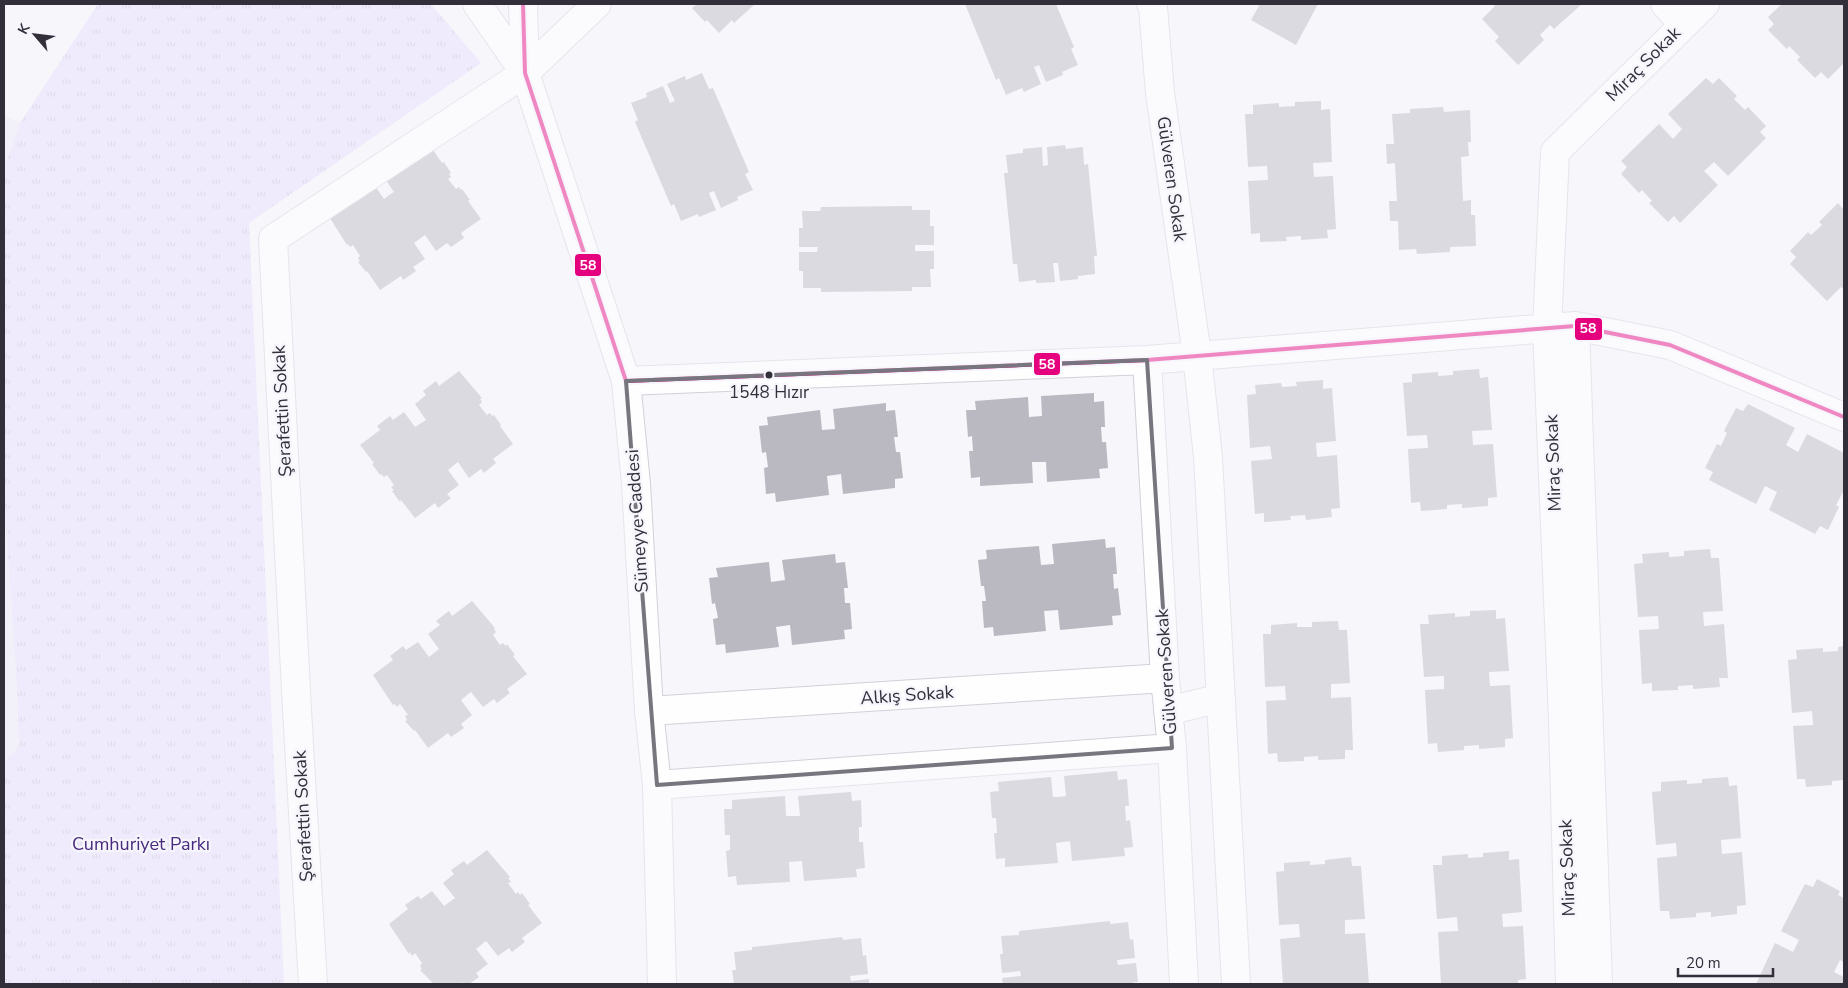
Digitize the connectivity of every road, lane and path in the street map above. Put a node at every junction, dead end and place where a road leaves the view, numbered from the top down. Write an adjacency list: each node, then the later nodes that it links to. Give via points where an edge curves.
1 (477, 4): 8 (street, Sümeyye Caddesi)
2 (523, 4): 8 (street, Sümeyye Caddesi)
3 (597, 4): 8 (street, Şerafettin Sokak)
4 (1665, 4): 7 (street)
5 (1704, 4): 7 (street, Miraç Sokak)
6 (1154, 5): 11 (street, Gülveren Sokak, via 1160,93)
7 (1683, 24): 10 (street, Miraç Sokak, via 1555,152)
8 (525, 73): 13 (street, Sümeyye Caddesi); 21 (street, Şerafettin Sokak, via 273,239)
9 (1575, 326): 10 (street); 14 (street, via 1670,345); 26 (street)
10 (1547, 329): 11 (street); 25 (street, Miraç Sokak, via 1564,731)
11 (1197, 355): 12 (street); 16 (street, Gülveren Sokak, via 1208,456)
12 (1147, 360): 13 (street); 15 (street, Gülveren Sokak)
13 (626, 382): 17 (street, Sümeyye Caddesi, via 636,484)
14 (1844, 417)
15 (1165, 678): 17 (street, Alkış Sokak); 18 (street, Gülveren Sokak)
16 (1221, 698): 18 (street); 24 (street, Gülveren Sokak)
17 (649, 711): 20 (street, Sümeyye Caddesi)
18 (1168, 711): 19 (street, Gülveren Sokak)
19 (1172, 748): 20 (street); 23 (street, Gülveren Sokak)
20 (657, 785): 22 (street, Sümeyye Caddesi)
21 (313, 984)
22 (662, 984)
23 (1184, 984)
24 (1236, 984)
25 (1570, 984)
26 (1598, 984)

